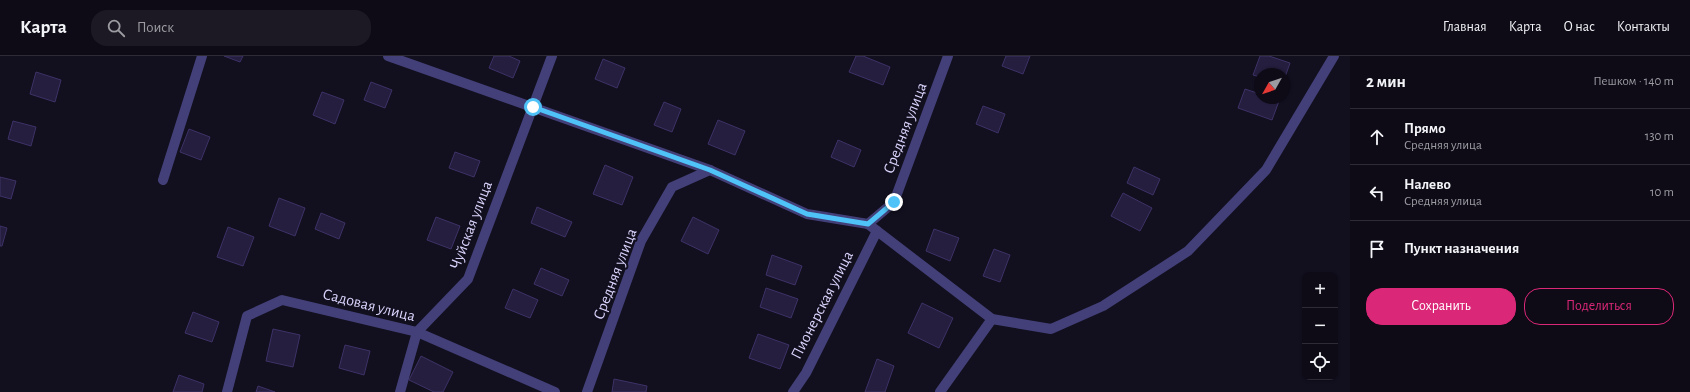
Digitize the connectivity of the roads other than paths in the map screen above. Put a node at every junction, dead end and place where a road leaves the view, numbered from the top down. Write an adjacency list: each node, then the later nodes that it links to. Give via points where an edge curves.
1 (202, 56): 8 (street)
2 (388, 56): 6 (street)
3 (552, 56): 6 (street, Чуйская улица)
4 (948, 56): 9 (street, Средняя улица, via 894,202)
5 (1334, 56): 11 (street, via 1266,170 1188,251 1103,306 1051,329)
6 (533, 107): 7 (street); 12 (street, Чуйская улица, via 468,279)
7 (710, 170): 9 (street, via 807,214); 16 (street, Средняя улица, via 672,187 641,242)
8 (163, 180)
9 (868, 224): 10 (street)
10 (877, 231): 11 (street); 17 (street, Пионерская улица, via 806,373)
11 (992, 319): 18 (street)
12 (416, 332): 13 (street, Садовая улица, via 282,300 247,316); 14 (street, Чуйская улица); 15 (street, Садовая улица)
13 (227, 392)
14 (400, 392)
15 (555, 392)
16 (587, 392)
17 (793, 392)
18 (940, 392)

